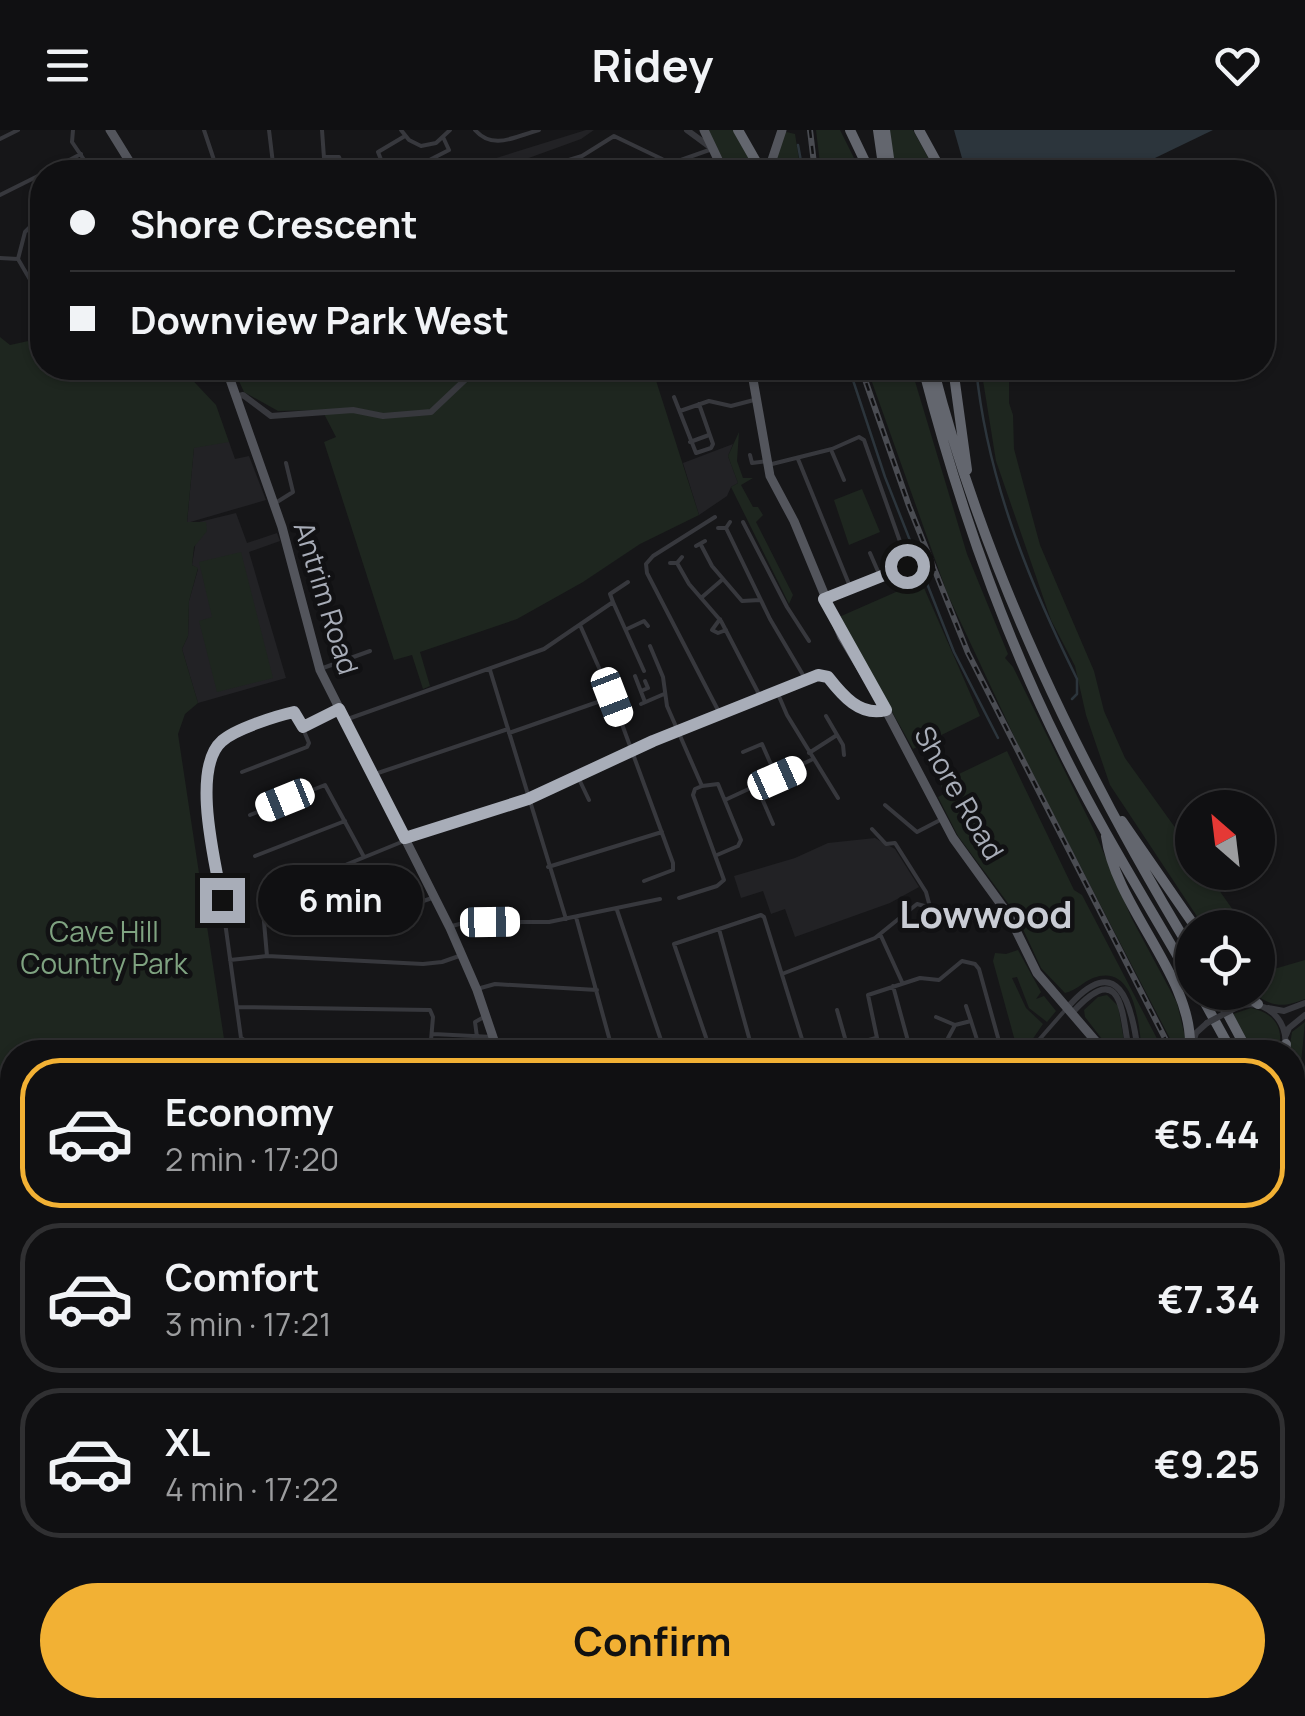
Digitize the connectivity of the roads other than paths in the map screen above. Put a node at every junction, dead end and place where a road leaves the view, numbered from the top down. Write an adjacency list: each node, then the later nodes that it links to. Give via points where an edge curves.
1 (18, 130): 21 (street)
2 (73, 130): 23 (street)
3 (110, 130): 27 (main road)
4 (204, 130): 28 (street)
5 (322, 130): 24 (street)
6 (401, 130): 19 (street)
7 (450, 130): 20 (street)
8 (475, 130): 17 (street, via 496,142)
9 (539, 130): 17 (street)
10 (691, 130): 22 (street)
11 (704, 130): 22 (main road)
12 (738, 130): 37 (highway)
13 (782, 130): 38 (main road)
14 (849, 130): 39 (highway)
15 (881, 130): 40 (highway); 41 (highway)
16 (919, 130): 42 (highway)
17 (529, 131)
18 (268, 132): 29 (street)
19 (405, 136): 20 (street, via 421,146); 31 (street, via 378,152)
20 (442, 137): 32 (street, via 449,150)
21 (0, 140)
22 (711, 148): 35 (street); 36 (main road)
23 (81, 154): 25 (street); 26 (street)
24 (324, 158): 30 (street)
25 (69, 160)
26 (85, 160)
27 (129, 160)
28 (214, 160)
29 (272, 160)
30 (340, 160)
31 (381, 160)
32 (429, 160)
33 (568, 160): 34 (street, via 614,136)
34 (663, 160)
35 (681, 160)
36 (718, 160)
37 (757, 160)
38 (770, 160)
39 (865, 160)
40 (883, 160)
41 (889, 160)
42 (935, 160)
43 (30, 180): 44 (street)
44 (0, 195)
45 (30, 227): 47 (street)
46 (0, 258): 47 (street)
47 (18, 259): 48 (street)
48 (30, 278)
49 (230, 380): 55 (main road, Antrim Road)
50 (465, 380): 55 (street, via 431,412 380,416 353,410 271,416 244,395)
51 (754, 380): 57 (main road, Shore Road)
52 (926, 380): 139 (highway, via 982,567 1039,702)
53 (937, 380): 68 (highway)
54 (955, 380): 68 (highway)
55 (236, 397): 69 (main road, Antrim Road)
56 (674, 397): 59 (street)
57 (759, 399): 58 (street); 65 (main road, Shore Road)
58 (699, 404): 59 (street); 60 (street)
59 (680, 411): 61 (street)
60 (710, 434): 61 (street); 61 (street, via 712,447 696,454)
61 (690, 442)
62 (832, 450): 64 (street); 67 (street); 78 (street, via 862,438 908,564)
63 (750, 455): 65 (street, via 752,463)
64 (797, 458): 65 (street); 74 (street)
65 (767, 463): 83 (main road, Shore Road)
66 (286, 464): 69 (street, via 293,492)
67 (844, 480)
68 (968, 482): 132 (highway, via 1044,677)
69 (273, 504): 97 (main road, Antrim Road)
70 (714, 517): 109 (street, via 646,564)
71 (743, 522): 91 (street)
72 (718, 528): 84 (street, via 728,525)
73 (840, 529): 74 (street)
74 (830, 534): 81 (street)
75 (701, 544): 79 (street)
76 (870, 553): 78 (street)
77 (682, 557): 82 (street, via 674,563)
78 (880, 576): 81 (street)
79 (723, 579): 82 (street); 84 (street, via 742,601)
80 (628, 582): 85 (street, via 610,594)
81 (852, 589): 83 (street)
82 (701, 598): 86 (street)
83 (824, 599): 108 (main road, Shore Road)
84 (760, 600): 100 (street)
85 (613, 602): 87 (street); 89 (street)
86 (720, 620): 90 (street); 90 (street, via 712,630)
87 (580, 625): 96 (street, via 544,649); 105 (street)
88 (648, 626): 89 (street, via 644,621)
89 (625, 630): 95 (street)
90 (726, 630): 106 (street)
91 (809, 640)
92 (650, 646): 94 (street)
93 (370, 651): 97 (street)
94 (654, 655): 95 (street); 104 (street)
95 (640, 661): 98 (street)
96 (490, 669): 111 (street); 114 (street)
97 (320, 670): 107 (main road, Antrim Road)
98 (644, 671)
99 (634, 676): 102 (street)
100 (806, 680): 103 (street); 108 (street, via 826,676 858,707)
101 (645, 681): 102 (street, via 648,688)
102 (641, 691): 104 (street, via 643,703)
103 (777, 692): 106 (street); 118 (street)
104 (665, 694): 113 (street)
105 (612, 697): 114 (street); 116 (street)
106 (762, 698): 109 (street)
107 (339, 709): 111 (main road, Antrim Road); 112 (street)
108 (886, 710): 134 (main road, Shore Road)
109 (720, 714): 113 (street)
110 (826, 716): 115 (street)
111 (345, 720): 122 (main road, Antrim Road)
112 (303, 727): 121 (street, via 307,747); 165 (street, via 291,712 227,738 207,766)
113 (679, 730): 116 (street); 125 (street)
114 (508, 731): 122 (street); 128 (street)
115 (838, 735): 118 (street); 119 (street)
116 (632, 751): 123 (street); 138 (street)
117 (743, 752): 124 (street, via 762,744)
118 (809, 753): 120 (street)
119 (844, 754)
120 (812, 759): 124 (street); 127 (street)
121 (242, 772)
122 (373, 776): 140 (main road, Antrim Road)
123 (577, 776): 128 (street); 129 (street)
124 (777, 778): 126 (street)
125 (702, 786): 130 (street, via 716,782); 141 (street, via 693,795)
126 (757, 787): 130 (street); 136 (street)
127 (838, 798)
128 (528, 799): 140 (street); 144 (street)
129 (589, 800)
130 (725, 800): 141 (street, via 741,842)
131 (888, 805): 134 (street, via 917,832)
132 (1110, 810): 153 (highway); 158 (highway)
133 (250, 815): 135 (street, via 326,786)
134 (943, 819): 155 (main road, Shore Road)
135 (345, 821): 142 (street); 143 (street)
136 (773, 824)
137 (872, 829): 151 (street, via 886,844 894,843)
138 (662, 832): 144 (street); 145 (street, via 673,870)
139 (1105, 832): 162 (highway); 211 (highway, via 1132,905 1186,1008)
140 (406, 839): 143 (street); 147 (main road, Antrim Road)
141 (717, 855): 148 (street, via 723,882)
142 (256, 856)
143 (364, 857): 164 (street, via 262,900)
144 (548, 867): 157 (street)
145 (644, 881)
146 (368, 887): 150 (street)
147 (435, 897): 150 (street, via 394,912); 159 (main road, Antrim Road)
148 (679, 898)
149 (660, 899): 152 (street)
150 (374, 906): 154 (street)
151 (930, 907): 155 (street, via 984,922); 161 (street, via 917,904)
152 (617, 910): 156 (street); 197 (street)
153 (1184, 910)
154 (329, 914)
155 (1008, 914): 166 (main road, Shore Road)
156 (576, 917): 157 (street); 171 (street)
157 (566, 919): 159 (street, via 462,922)
158 (1175, 923)
159 (450, 928): 163 (main road, Antrim Road)
160 (719, 929): 167 (street, via 763,916); 198 (street, via 674,944); 199 (street)
161 (880, 934): 167 (street); 168 (street)
162 (1175, 952)
163 (462, 955): 164 (street, via 423,964); 170 (main road, Antrim Road)
164 (267, 956): 165 (street)
165 (230, 960): 175 (street)
166 (1038, 973): 172 (street, via 1065,998); 182 (main road, Shore Road)
167 (782, 974): 200 (street)
168 (902, 982): 169 (street); 206 (street, via 939,980 958,962 975,964)
169 (893, 986): 192 (street, via 866,999); 203 (street)
170 (476, 990): 171 (street, via 495,984); 184 (main road, Antrim Road)
171 (596, 990): 196 (street)
172 (1081, 997): 182 (street); 187 (street); 209 (street, via 1103,989 1120,998); 210 (street, via 1097,982 1122,990)
173 (1305, 1002): 176 (street)
174 (966, 1006): 186 (street)
175 (237, 1007): 189 (street, via 430,1010); 193 (street)
176 (1275, 1009)
177 (836, 1010): 201 (street)
178 (1209, 1010): 213 (highway)
179 (1226, 1010): 214 (highway)
180 (1231, 1010): 212 (street, bridge)
181 (1267, 1010): 215 (street, via 1280,1022)
182 (1068, 1011): 187 (main road, Shore Road); 207 (street)
183 (1305, 1015): 216 (street, via 1289,1028)
184 (486, 1016): 190 (street, via 475,1022); 191 (main road, Antrim Road)
185 (936, 1017): 188 (street)
186 (971, 1021): 188 (street); 205 (street)
187 (1081, 1023): 208 (main road, Shore Road)
188 (955, 1025): 204 (street)
189 (433, 1034): 190 (street); 194 (street)
190 (477, 1037): 191 (street)
191 (493, 1037): 195 (main road, Antrim Road)
192 (876, 1038): 202 (street)
193 (246, 1040)
194 (432, 1040)
195 (494, 1040)
196 (610, 1040)
197 (661, 1040)
198 (707, 1040)
199 (750, 1040)
200 (802, 1040)
201 (845, 1040)
202 (871, 1040)
203 (908, 1040)
204 (947, 1040)
205 (977, 1040)
206 (998, 1040)
207 (1040, 1040)
208 (1095, 1040)
209 (1127, 1040)
210 (1136, 1040)
211 (1189, 1040)
212 (1193, 1040)
213 (1225, 1040)
214 (1242, 1040)
215 (1284, 1040)
216 (1286, 1040)

